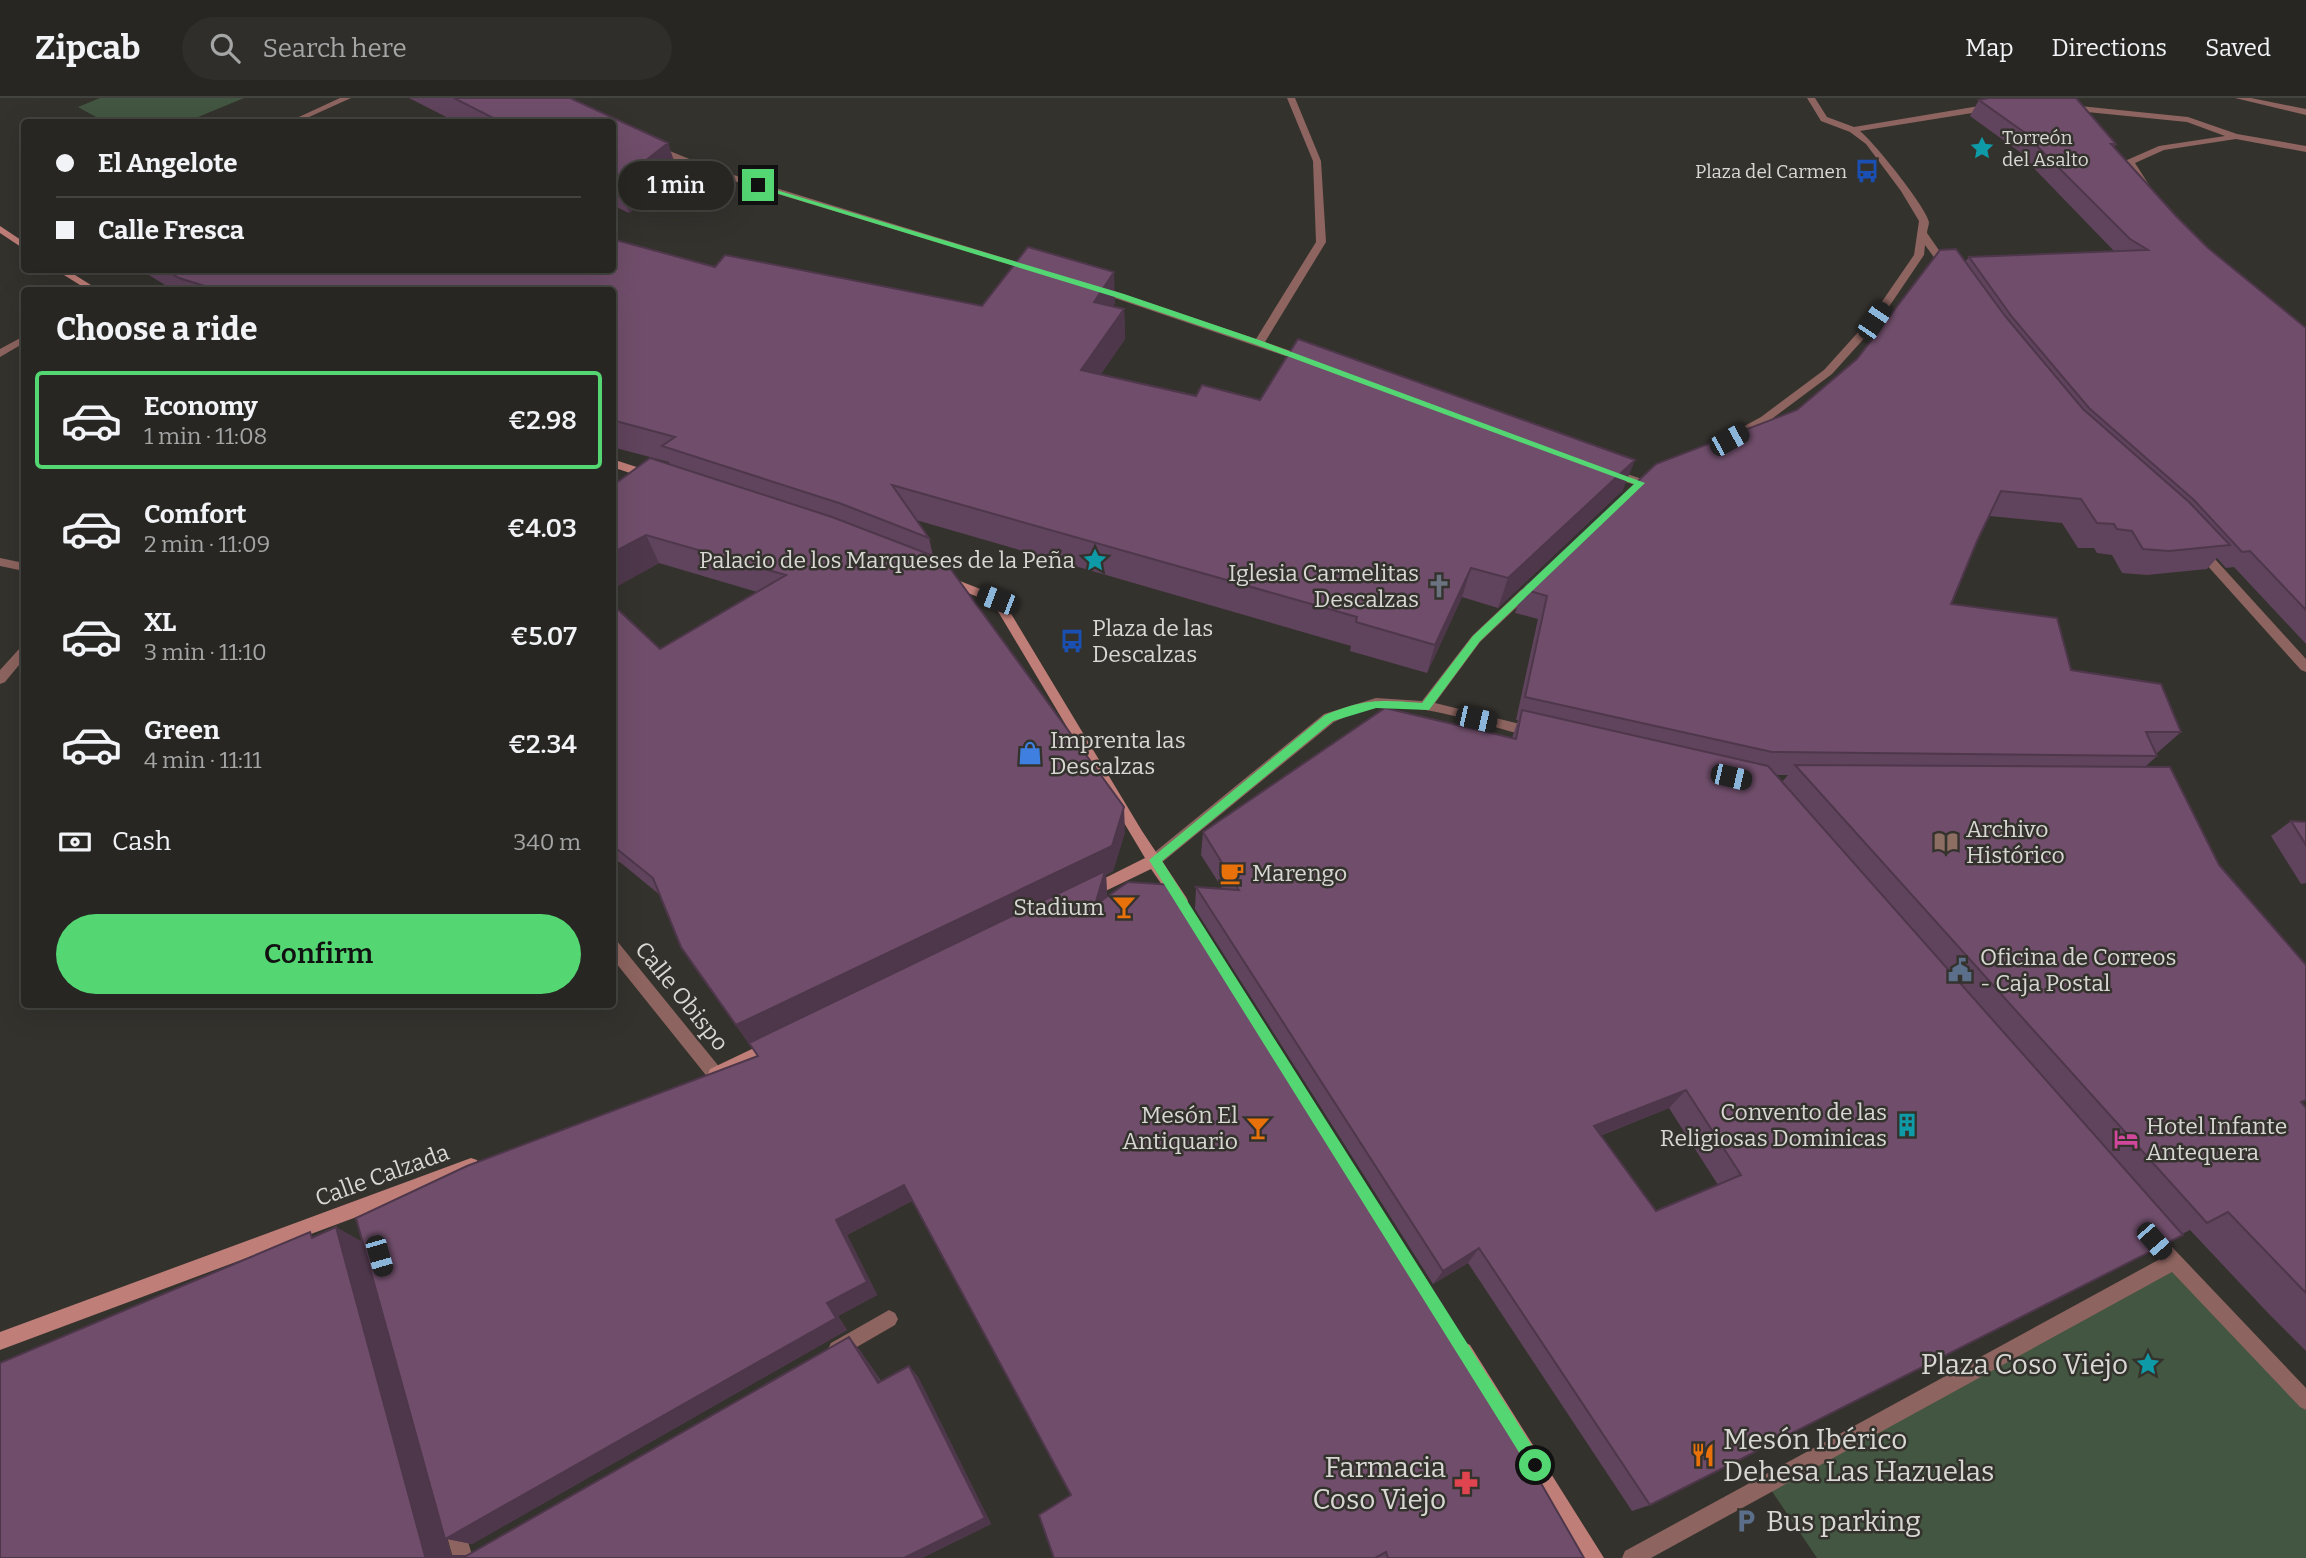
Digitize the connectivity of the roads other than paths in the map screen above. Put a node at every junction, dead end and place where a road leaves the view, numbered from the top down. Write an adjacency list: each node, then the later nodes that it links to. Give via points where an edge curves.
1 (347, 98): 8 (street)
2 (1292, 98): 23 (street, via 1317,161 1321,243)
3 (1811, 98): 9 (street, via 1824,119)
4 (2239, 98): 7 (street)
5 (2001, 105): 9 (street)
6 (2055, 107): 10 (street, via 2189,120)
7 (2306, 112)
8 (299, 119)
9 (1853, 130): 15 (street, via 1869,142 1905,190 1924,221)
10 (2235, 136): 12 (street); 13 (street, via 2162,148 2130,162)
11 (650, 146): 17 (street, via 711,172)
12 (2306, 149)
13 (2153, 198)
14 (0, 229): 16 (street)
15 (1922, 233): 19 (street); 26 (street, via 1919,255 1874,321 1828,372)
16 (21, 243)
17 (1044, 272)
18 (66, 273): 21 (street)
19 (1956, 281)
20 (1082, 284): 23 (street)
21 (89, 287)
22 (21, 341): 24 (street)
23 (1259, 343): 25 (street)
24 (0, 354)
25 (1310, 362)
26 (1722, 444)
27 (616, 464): 29 (street)
28 (1603, 469): 30 (street)
29 (664, 480)
30 (1642, 484)
31 (2191, 540): 37 (street)
32 (0, 562): 33 (street)
33 (21, 566)
34 (1546, 573): 39 (street, via 1476,639)
35 (934, 575): 41 (street, via 997,600)
36 (21, 655): 38 (street)
37 (2306, 667)
38 (0, 679)
39 (1425, 708): 40 (street); 41 (street, via 1376,704 1329,718)
40 (1544, 735)
41 (1155, 860): 42 (street); 43 (street)
42 (1080, 897)
43 (1192, 919)
44 (616, 951): 45 (street, Calle Obispo, via 709,1077)
45 (791, 1037)
46 (481, 1162): 51 (street, Calle Calzada, via 366,1212)
47 (2136, 1221): 48 (street)
48 (2172, 1262): 53 (street); 57 (street)
49 (890, 1319): 52 (street)
50 (1452, 1333): 56 (street)
51 (0, 1341)
52 (818, 1360)
53 (2306, 1401)
54 (449, 1506): 55 (street)
55 (463, 1558)
56 (1594, 1558)
57 (1632, 1558)

